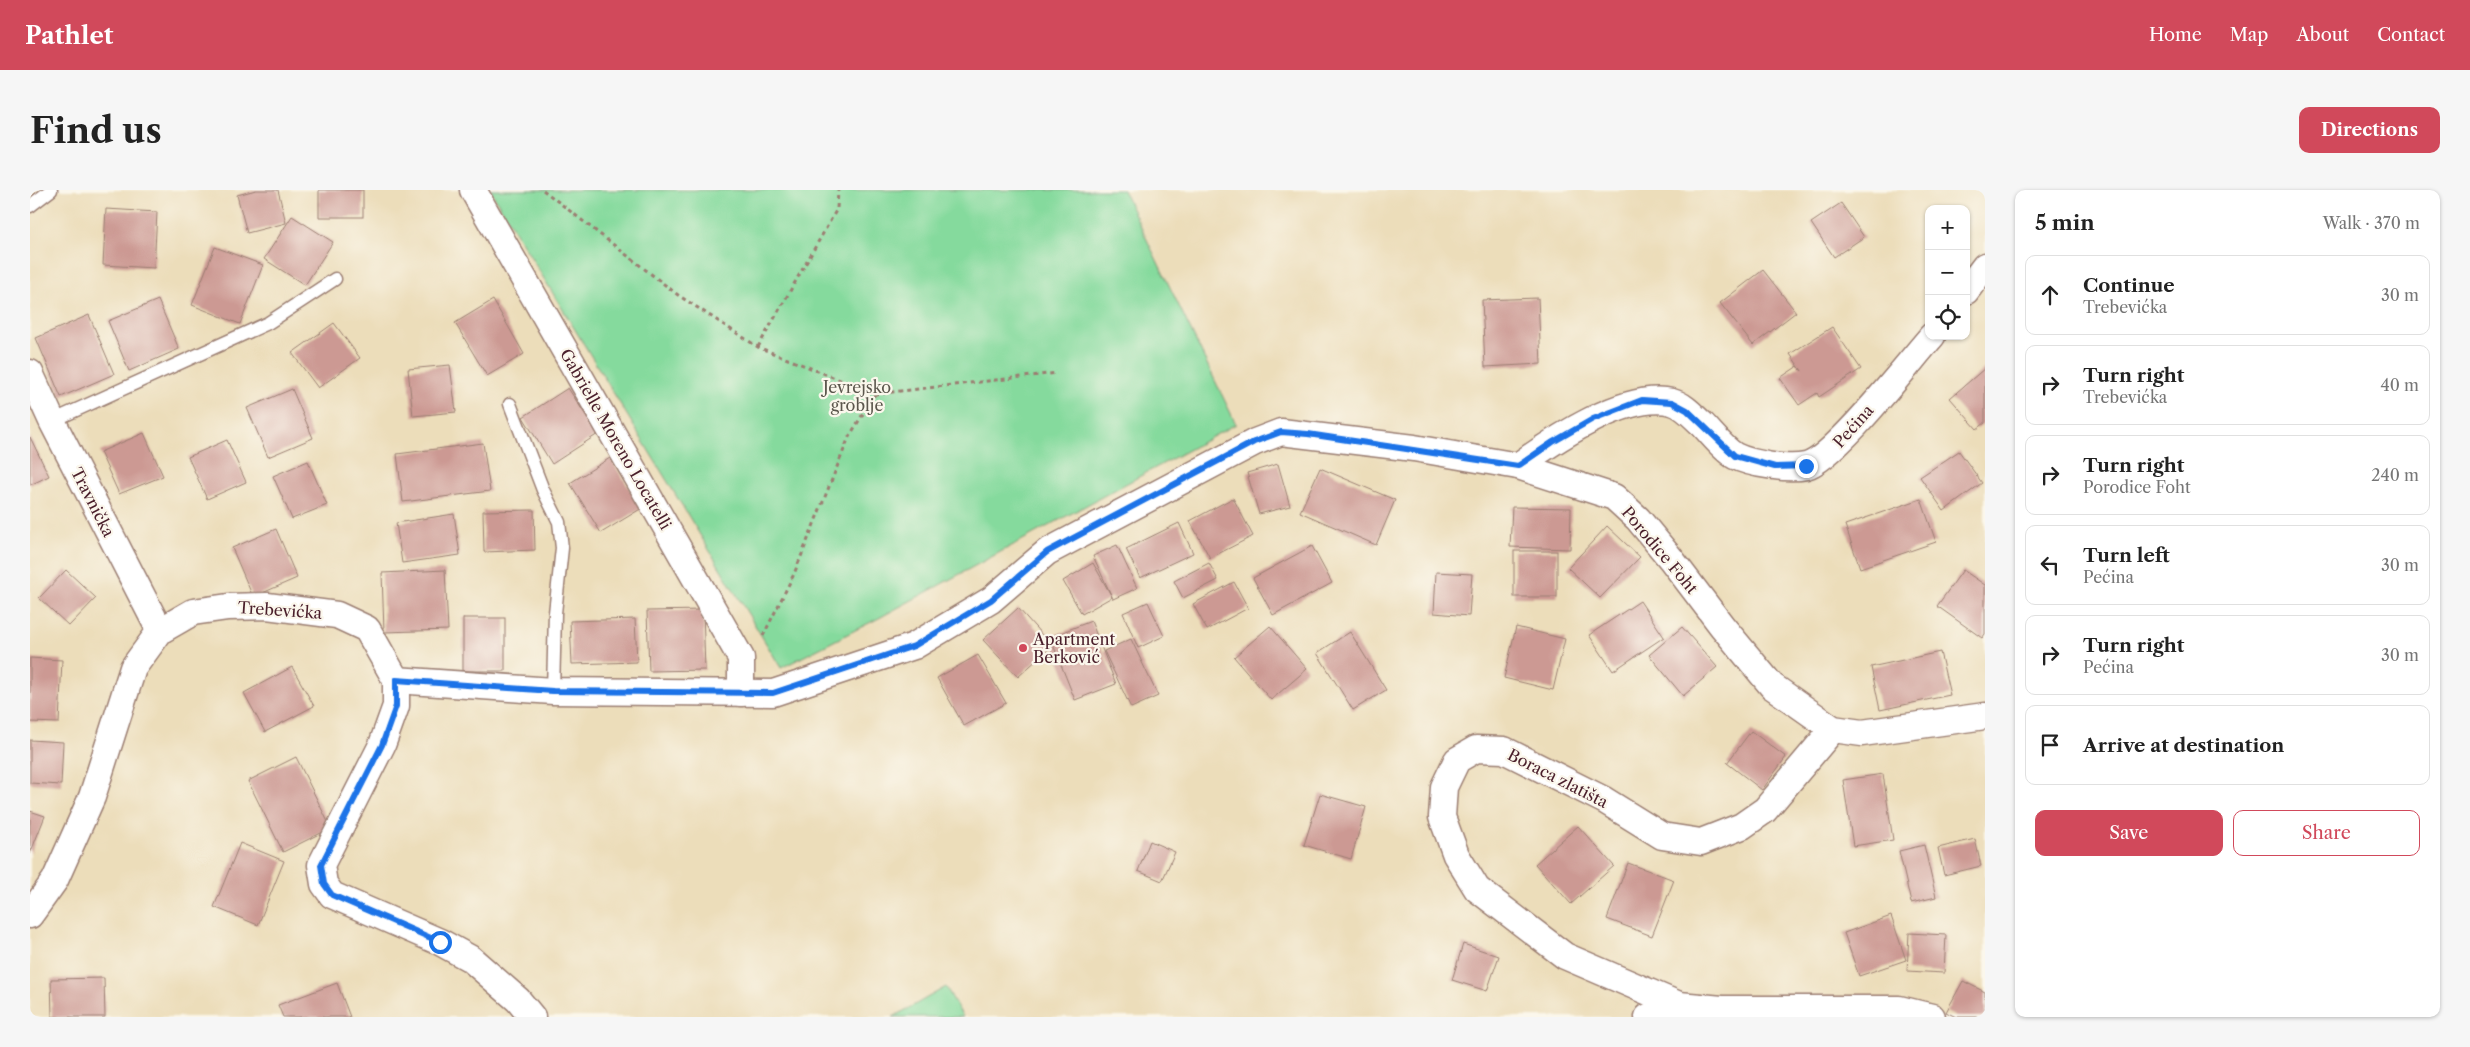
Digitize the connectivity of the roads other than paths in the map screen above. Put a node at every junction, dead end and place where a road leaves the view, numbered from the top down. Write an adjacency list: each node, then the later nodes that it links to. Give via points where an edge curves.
1 (51, 190): 3 (lane)
2 (473, 190): 14 (street, Gabrielle Moreno Locatelli, via 741,658)
3 (30, 206)
4 (1985, 266): 6 (street)
5 (335, 279): 10 (lane, via 268,323)
6 (1970, 286)
7 (1929, 340): 11 (street, Pećina, via 1833,450 1806,466 1775,467 1735,456 1687,410 1672,402 1642,400 1593,419)
8 (30, 373): 10 (street, Travnička)
9 (510, 404): 15 (lane, via 543,490 559,522 562,548 555,613)
10 (52, 421): 12 (street, Travnička)
11 (1518, 466): 14 (street, Porodice Foht, via 1405,447 1281,432 1254,442 1047,552 991,600 914,646 773,693); 17 (street, Porodice Foht, via 1614,497 1638,520 1772,686)
12 (160, 631): 13 (street, Trebevićka, via 193,612 228,607 295,608 337,614 368,629); 18 (street, Trebevićka, via 133,668 92,797 55,880)
13 (396, 680): 15 (street, Porodice Foht); 20 (street, Trebevićka, via 396,706 382,745 321,865 324,884 332,895 471,959 518,1000)
14 (741, 682): 15 (street, Porodice Foht)
15 (553, 691)
16 (1985, 716): 17 (street, Porodice Foht, via 1862,733)
17 (1833, 729): 19 (street, Boraca zlatišta, via 1765,810 1742,826 1701,842 1662,836 1604,800 1504,750 1476,748 1457,760 1444,787 1442,818 1456,855 1477,889 1565,956)
18 (30, 915)
19 (1679, 1005): 21 (street, Boraca zlatišta); 22 (street, Boraca zlatišta, via 1722,1009 1899,1009)
20 (532, 1017)
21 (1648, 1017)
22 (1932, 1017)

